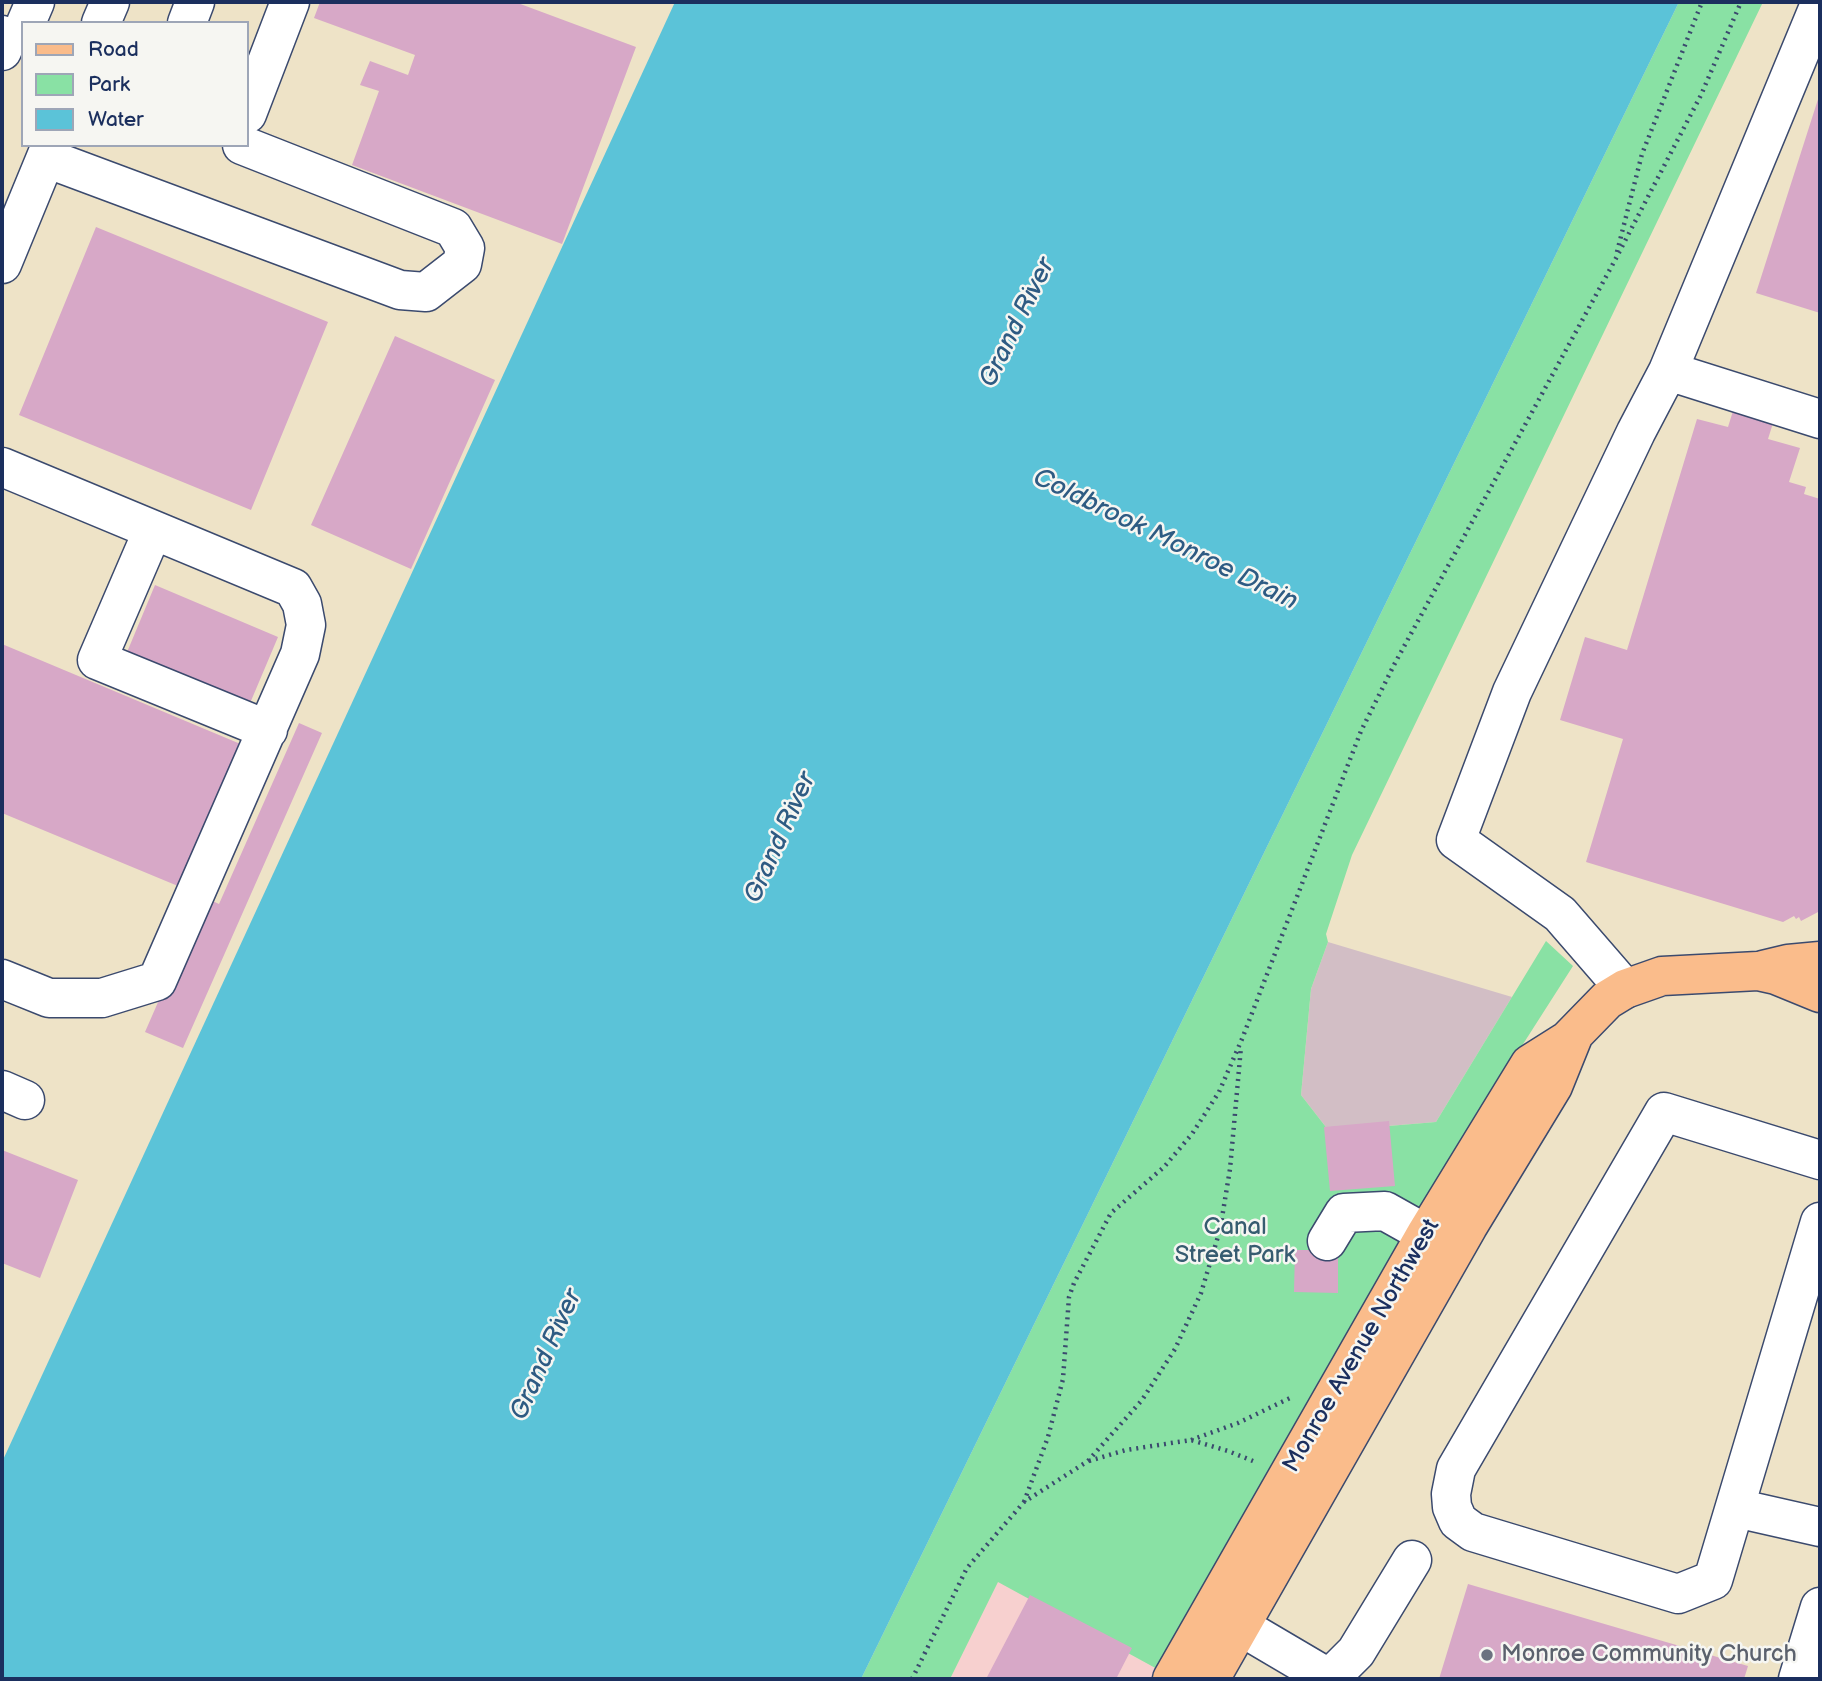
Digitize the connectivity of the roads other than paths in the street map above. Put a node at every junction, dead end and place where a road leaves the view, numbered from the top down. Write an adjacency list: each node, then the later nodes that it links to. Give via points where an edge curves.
1 (35, 2): 6 (street)
2 (110, 2): 7 (street)
3 (195, 2): 8 (street)
4 (290, 2): 11 (street)
5 (1820, 4): 15 (street)
6 (25, 21)
7 (102, 21)
8 (188, 21)
9 (21, 28): 10 (street)
10 (12, 44)
11 (248, 111)
12 (247, 147): 13 (street, via 453,228 465,248 462,264 426,292 400,290)
13 (48, 152): 14 (street)
14 (2, 264)
15 (1668, 371): 16 (street); 23 (street, via 1512,692 1456,840 1560,914)
16 (1820, 419)
17 (2, 467): 18 (street)
18 (153, 530): 19 (street, via 293,588 306,625 300,654); 19 (street, via 97,660)
19 (268, 730): 22 (street, via 157,981 102,998 50,998)
20 (1820, 961): 21 (main road, Monroe Avenue Northwest)
21 (1758, 971): 23 (main road, Monroe Avenue Northwest, via 1678,973); 24 (main road, Monroe Avenue Northwest)
22 (2, 979)
23 (1625, 989): 25 (main road, Monroe Avenue Northwest, via 1598,1007)
24 (1820, 993)
25 (1574, 1034): 27 (main road, Monroe Avenue Northwest, via 1530,1063); 34 (main road, Monroe Avenue Northwest, via 1553,1086)
26 (1820, 1160): 30 (street, via 1664,1112 1456,1469 1451,1494 1458,1521 1473,1532 1678,1594 1713,1580)
27 (1426, 1234): 29 (street, via 1363,1200 1344,1213); 35 (main road, Monroe Avenue Northwest)
28 (1818, 1238): 30 (street)
29 (1327, 1241)
30 (1736, 1508): 31 (street)
31 (1820, 1527)
32 (1412, 1560): 37 (street, via 1356,1652)
33 (1820, 1607): 38 (street)
34 (1240, 1626): 36 (main road, Monroe Avenue Northwest); 37 (street)
35 (1172, 1679)
36 (1209, 1679)
37 (1329, 1679)
38 (1798, 1679)

